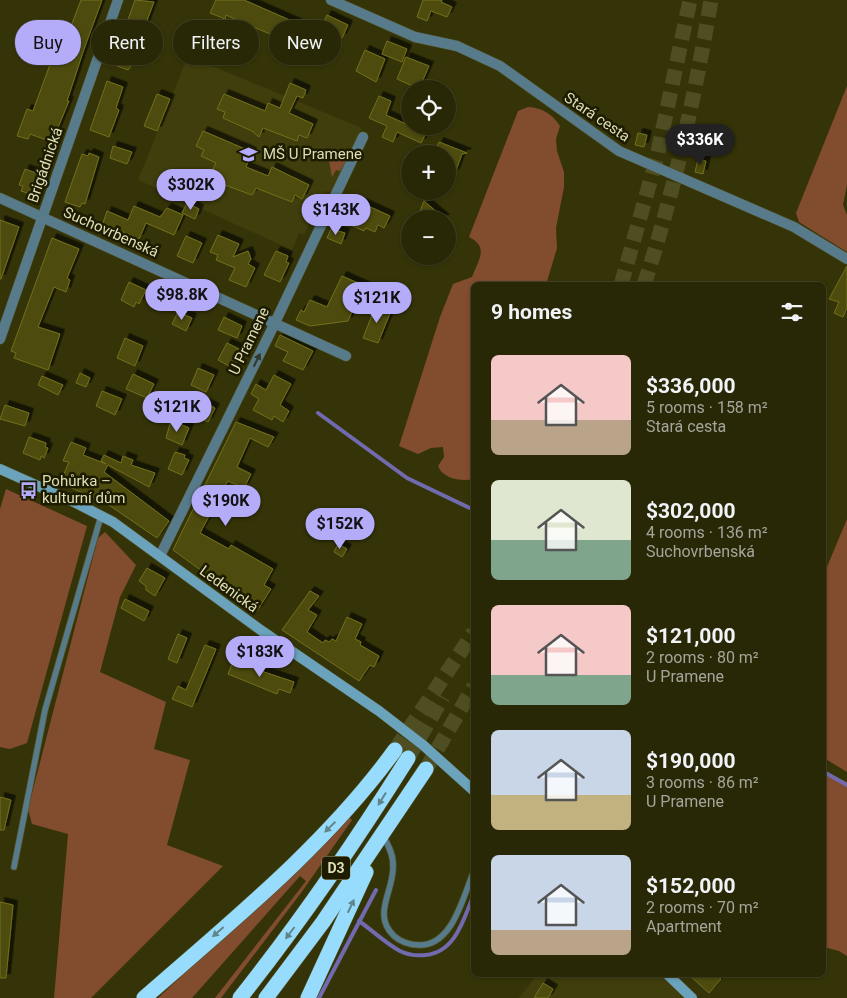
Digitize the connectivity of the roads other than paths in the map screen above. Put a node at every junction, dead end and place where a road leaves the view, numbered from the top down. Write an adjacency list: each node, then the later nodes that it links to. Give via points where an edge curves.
1 (118, 0): 5 (street, Brigádnická)
2 (331, 0): 6 (street, Stará cesta, via 415,37 457,46 483,56 619,151 786,223)
3 (363, 137): 7 (street, U Pramene)
4 (0, 198): 5 (street, Suchovrbenská)
5 (43, 218): 7 (street, Suchovrbenská); 8 (street, Brigádnická)
6 (847, 259)
7 (275, 323): 9 (street, Suchovrbenská); 12 (street, U Pramene, one-way to 7)
8 (0, 339)
9 (346, 356)
10 (0, 469): 11 (main road, Ledenická)
11 (101, 516): 12 (main road, Ledenická); 16 (lane, via 45,710)
12 (160, 556): 14 (main road, Ledenická, via 262,632 379,711)
13 (426, 769): 15 (highway, D3)
14 (471, 788)
15 (382, 836): 17 (lane, via 394,866 383,905 384,919 395,937 407,944 429,944 446,932); 21 (highway, D3); 22 (highway, D3, one-way to 15)
16 (14, 868)
17 (471, 878)
18 (671, 977): 23 (main road)
19 (144, 998): 20 (highway, D3, via 254,900 402,754 365,827)
20 (240, 998)
21 (266, 998)
22 (308, 998)
23 (692, 998)

